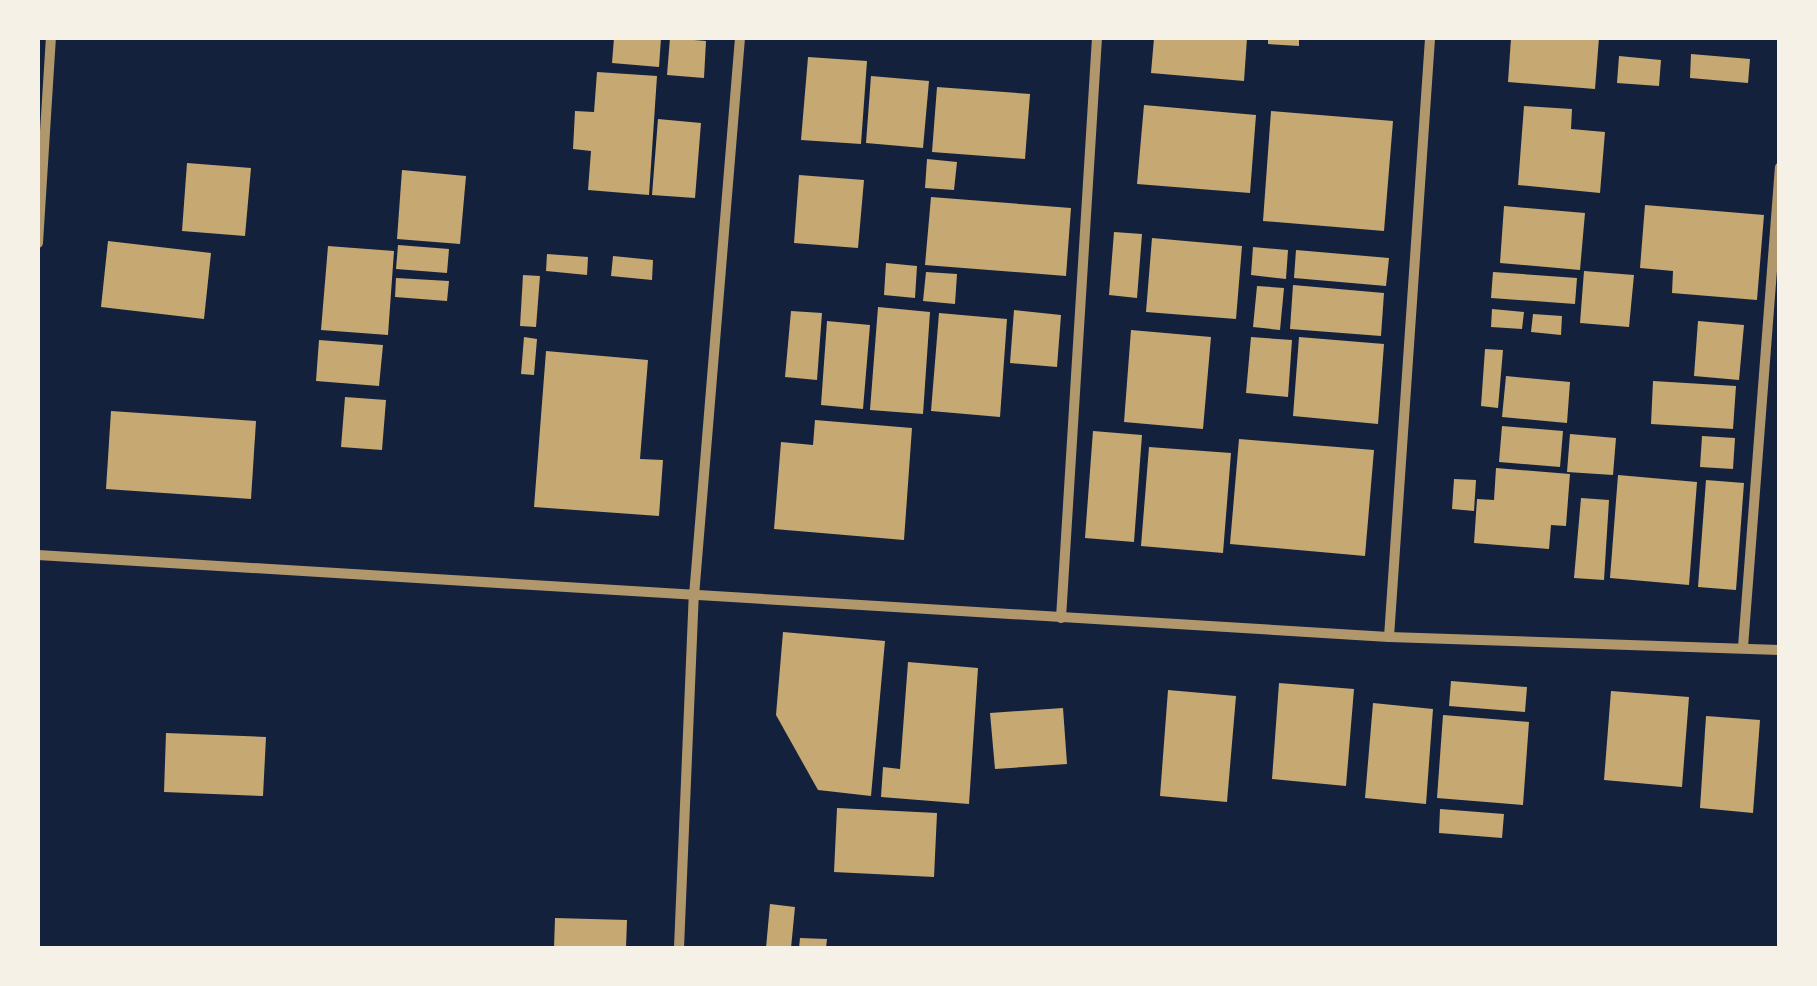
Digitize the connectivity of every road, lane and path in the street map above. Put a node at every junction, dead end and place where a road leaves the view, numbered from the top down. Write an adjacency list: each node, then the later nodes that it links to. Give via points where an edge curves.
1 (51, 38): 6 (street)
2 (740, 38): 8 (street)
3 (1097, 38): 9 (street)
4 (1430, 38): 10 (street)
5 (1780, 167): 11 (street)
6 (38, 243)
7 (38, 555): 8 (street)
8 (694, 596): 9 (street); 13 (street)
9 (1061, 618): 10 (street)
10 (1389, 637): 11 (street)
11 (1743, 647): 12 (street)
12 (1780, 650)
13 (679, 948)

